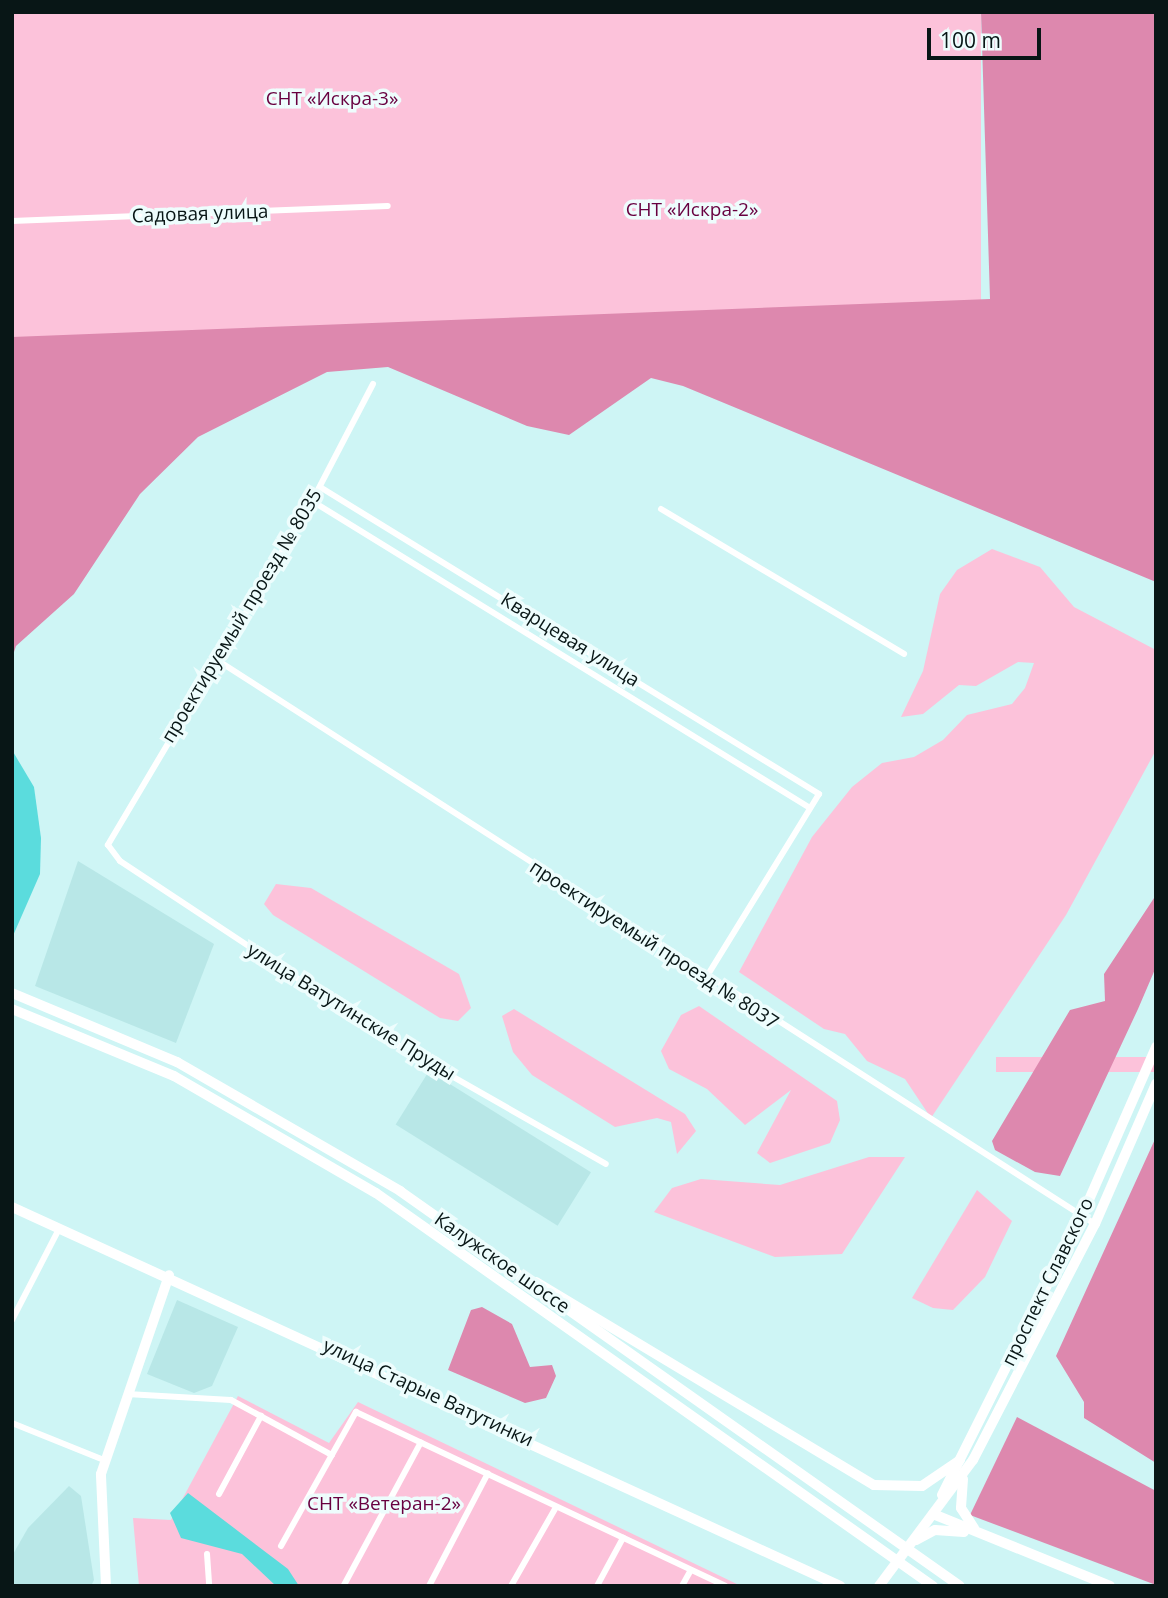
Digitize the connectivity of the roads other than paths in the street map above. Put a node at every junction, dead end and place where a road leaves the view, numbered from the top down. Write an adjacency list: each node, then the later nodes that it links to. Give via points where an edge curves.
1 (388, 206): 2 (street, Садовая улица)
2 (12, 221)
3 (373, 384): 4 (street, проектируемый проезд № 8035)
4 (320, 487): 5 (street, проектируемый проезд № 8035); 9 (street, Кварцевая улица, via 819,794)
5 (312, 501): 8 (street, проектируемый проезд № 8035); 9 (street, Кварцевая улица)
6 (662, 509): 7 (street)
7 (904, 654)
8 (217, 660): 10 (street, проектируемый проезд № 8035); 11 (street, проектируемый проезд № 8037)
9 (810, 808): 11 (street)
10 (108, 845): 16 (street, улица Ватутинские Пруды, via 120,861 398,1046)
11 (706, 978): 18 (street, проектируемый проезд № 8037)
12 (12, 993): 21 (highway, Калужское шоссе, via 177,1062 400,1191)
13 (12, 1009): 52 (highway, Калужское шоссе, via 174,1076 376,1193)
14 (1156, 1047): 18 (main road, проспект Славского)
15 (1156, 1084): 19 (main road, проспект Славского)
16 (606, 1164)
17 (12, 1207): 20 (main road, улица Старые Ватутинки)
18 (1081, 1218): 19 (street, проектируемый проезд № 8037); 29 (main road, проспект Славского)
19 (1095, 1224): 32 (main road, проспект Славского)
20 (59, 1228): 22 (main road, улица Старые Ватутинки); 23 (street)
21 (501, 1262): 29 (main road, via 864,1481 890,1488 922,1486); 53 (highway, Калужское шоссе)
22 (169, 1275): 24 (main road); 50 (main road, улица Старые Ватутинки)
23 (12, 1320)
24 (127, 1394): 25 (street, via 231,1400); 30 (main road)
25 (261, 1416): 28 (street); 33 (street)
26 (12, 1423): 30 (street)
27 (421, 1442): 28 (street, via 356,1412); 31 (street); 42 (street)
28 (332, 1455): 38 (street)
29 (960, 1460): 35 (main road, проспект Славского)
30 (104, 1461): 43 (main road, via 101,1520)
31 (488, 1473): 34 (street); 45 (street)
32 (965, 1475): 35 (main road, проспект Славского); 36 (main road, via 961,1508)
33 (219, 1494)
34 (556, 1507): 37 (street); 46 (street)
35 (933, 1514): 36 (main road); 39 (main road, проспект Славского)
36 (986, 1536): 39 (main road, via 935,1530); 54 (main road)
37 (623, 1538): 41 (street); 47 (street)
38 (281, 1546)
39 (906, 1546): 51 (main road, проспект Славского)
40 (207, 1554): 44 (street)
41 (691, 1570): 48 (street); 49 (street)
42 (344, 1585)
43 (106, 1586)
44 (209, 1586)
45 (429, 1586)
46 (511, 1586)
47 (597, 1586)
48 (682, 1586)
49 (725, 1586)
50 (840, 1586)
51 (879, 1586)
52 (933, 1586)
53 (960, 1586)
54 (1110, 1586)

